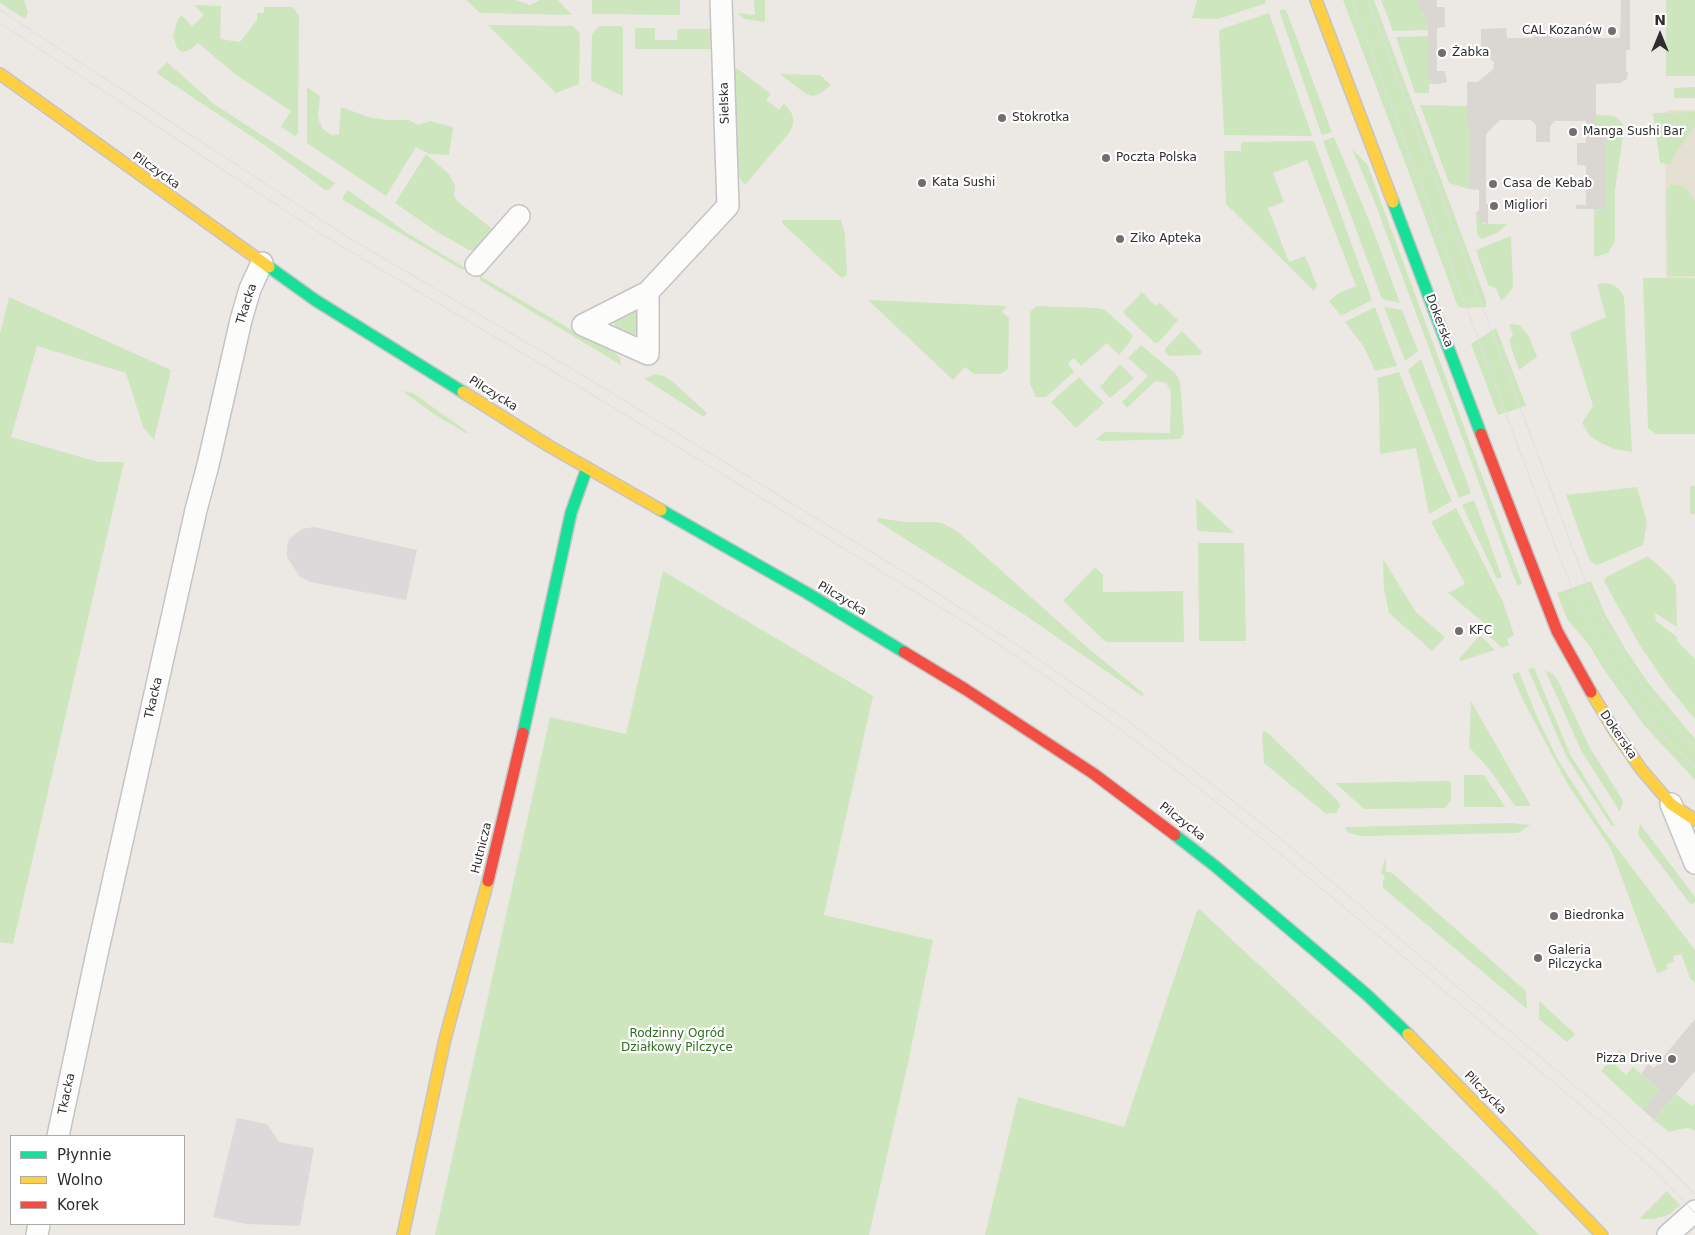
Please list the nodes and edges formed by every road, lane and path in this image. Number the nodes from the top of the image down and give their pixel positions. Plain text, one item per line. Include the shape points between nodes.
1 (721, 0) edge
2 (1316, 0) edge
3 (0, 74) edge
4 (520, 216) dead end
5 (262, 263) junction
6 (476, 265) dead end
7 (648, 292) dead end
8 (587, 468) junction
9 (1671, 804) junction
10 (1695, 820) edge
11 (1695, 863) edge
12 (58, 1135) edge
13 (1695, 1211) edge
14 (403, 1235) edge
15 (1602, 1235) edge
16 (1668, 1235) edge

1 - 7 street, Sielska via 728,206
2 - 9 street, Dokerska via 1562,642 1619,738
3 - 5 street, Pilczycka
4 - 6 street
5 - 8 street, Pilczycka via 315,300
5 - 12 street, Tkacka via 241,320 196,510
8 - 14 street, Hutnicza via 571,513 512,785 445,1039
8 - 15 street, Pilczycka via 807,593 965,689 1137,805 1215,866 1366,994
9 - 10 street, Dokerska
9 - 11 street, Dokerska
13 - 16 street

